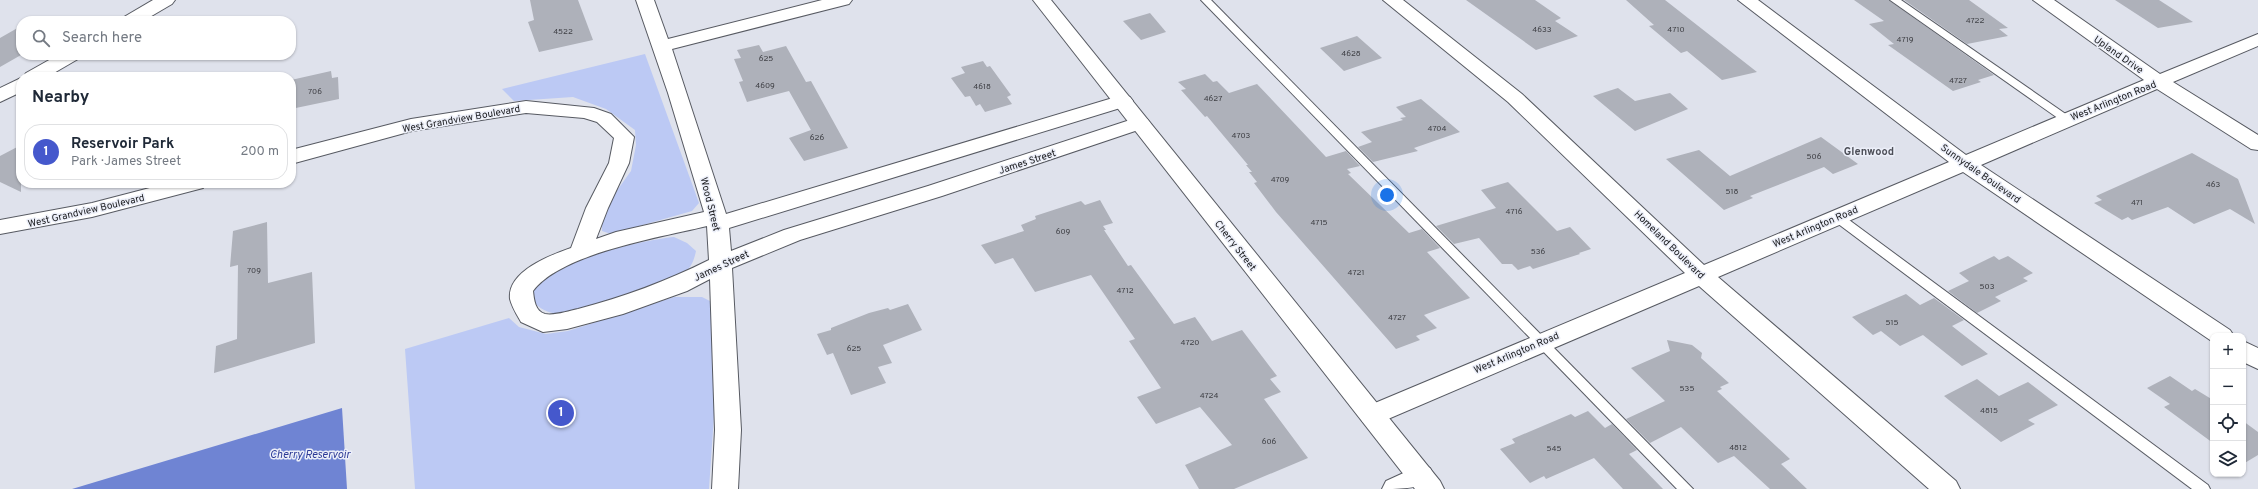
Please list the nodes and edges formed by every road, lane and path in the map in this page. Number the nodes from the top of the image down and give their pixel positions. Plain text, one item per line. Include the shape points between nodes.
1 (166, 0) edge
2 (645, 0) edge
3 (843, 0) edge
4 (1042, 0) edge
5 (1206, 0) edge
6 (1392, 0) edge
7 (1747, 0) edge
8 (1895, 0) edge
9 (2042, 0) edge
10 (139, 16) edge
11 (2258, 39) edge
12 (663, 46) junction
13 (62, 60) edge
14 (42, 72) edge
15 (2158, 82) junction
16 (16, 87) edge
17 (0, 96) edge
18 (1123, 101) junction
19 (2066, 119) junction
20 (1140, 123) junction
21 (2258, 144) edge
22 (296, 157) edge
23 (1964, 163) junction
24 (177, 188) edge
25 (1836, 216) junction
26 (717, 221) junction
27 (0, 227) edge
28 (582, 251) junction
29 (722, 263) junction
30 (1702, 275) junction
31 (2218, 333) edge
32 (1541, 342) junction
33 (2246, 352) edge
34 (2258, 360) edge
35 (1372, 415) junction
36 (1426, 483) edge
37 (725, 489) edge
38 (1395, 489) edge
39 (1686, 489) edge
40 (1947, 489) edge
41 (2203, 489) edge

1 - 10 street
2 - 12 street, Wood Street
3 - 12 street
4 - 18 street, Cherry Street
5 - 32 lane
6 - 30 street, Homeland Boulevard via 1515,98
7 - 23 street, Sunnydale Boulevard
8 - 19 lane
9 - 15 street, Upland Drive
11 - 15 street, West Arlington Road
12 - 26 street, Wood Street
13 - 14 street
15 - 19 street, West Arlington Road
15 - 21 street, Upland Drive
16 - 17 street
18 - 20 street, Cherry Street
18 - 26 street, James Street
19 - 23 street, West Arlington Road
20 - 29 street, James Street via 792,235
20 - 35 street, Cherry Street
22 - 28 street, West Grandview Boulevard via 411,125 496,111 526,107 586,112 604,118 624,137 619,163 597,208
23 - 25 street, West Arlington Road
23 - 31 street, Sunnydale Boulevard
24 - 27 street, West Grandview Boulevard via 92,210
25 - 30 street, West Arlington Road
25 - 41 lane
26 - 28 street, James Street via 643,233
26 - 29 street, Wood Street
28 - 29 street, James Street via 544,268 527,283 522,290 522,300 529,316 543,323 615,308 679,285
29 - 37 street, Wood Street via 728,430
30 - 32 street, West Arlington Road
30 - 40 street, Homeland Boulevard
32 - 35 street, West Arlington Road
32 - 39 lane
33 - 34 street
35 - 36 street, Cherry Street
36 - 38 street

